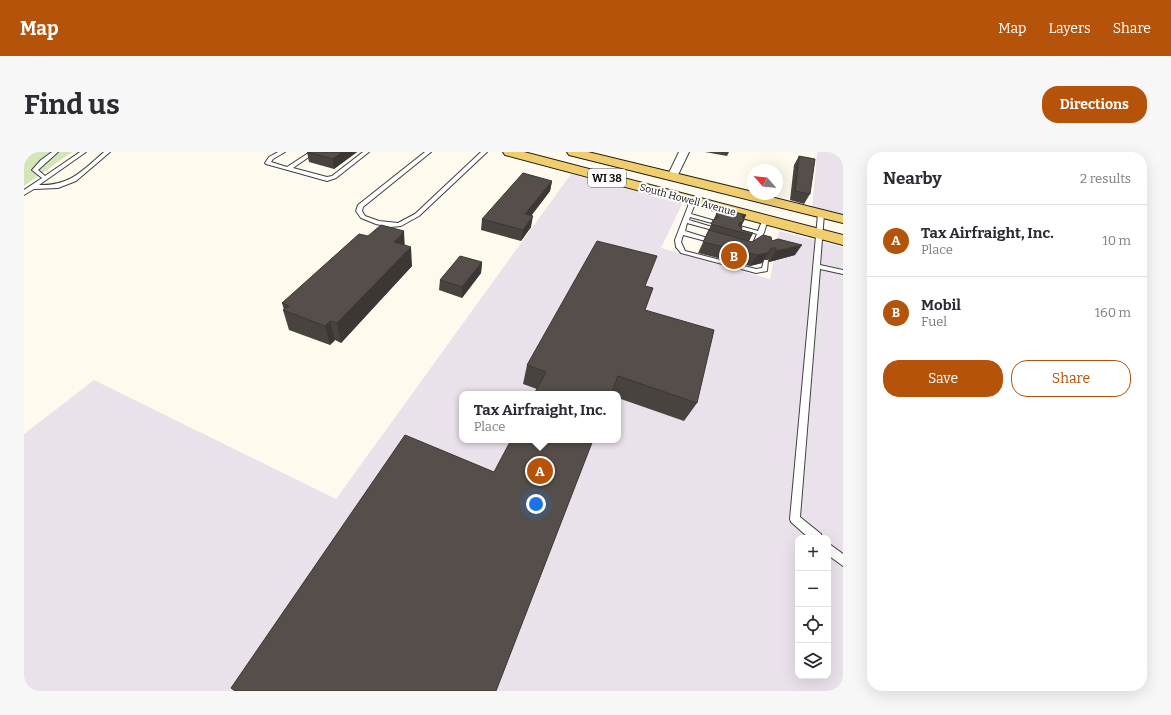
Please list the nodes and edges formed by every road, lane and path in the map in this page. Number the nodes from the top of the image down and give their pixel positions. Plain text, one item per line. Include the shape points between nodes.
1 (55, 152) edge
2 (83, 152) edge
3 (107, 152) edge
4 (282, 152) edge
5 (313, 152) edge
6 (366, 152) edge
7 (428, 152) edge
8 (484, 152) edge
9 (510, 152) edge
10 (573, 152) edge
11 (684, 152) edge
12 (289, 168) junction
13 (672, 177) junction
14 (45, 178) junction
15 (33, 187) junction
16 (24, 193) edge
17 (693, 201) junction
18 (821, 214) junction
19 (686, 218) junction
20 (843, 219) edge
21 (712, 221) edge
22 (709, 228) dead end
23 (740, 228) edge
24 (681, 232) junction
25 (761, 234) junction
26 (819, 234) junction
27 (737, 235) edge
28 (843, 240) edge
29 (724, 243) edge
30 (746, 249) edge
31 (766, 261) edge
32 (817, 266) junction
33 (843, 272) edge
34 (814, 535) edge
35 (831, 551) edge
36 (843, 561) edge

1 - 14 lane via 43,160 35,170
2 - 14 lane
3 - 15 lane via 76,180 50,188
4 - 12 lane via 271,158 268,163
5 - 12 lane
6 - 12 lane via 328,179
7 - 8 lane via 360,206 359,211 363,217 399,225 416,215
9 - 17 main road, South Howell Avenue / WI 38
10 - 13 main road, South Howell Avenue / WI 38
11 - 13 street
13 - 18 main road, South Howell Avenue / WI 38
14 - 15 lane
15 - 16 lane
17 - 19 lane
17 - 25 main road, South Howell Avenue / WI 38
18 - 20 main road, South Howell Avenue / WI 38
18 - 26 lane
19 - 21 lane
19 - 22 lane
19 - 24 lane
23 - 25 lane
24 - 29 lane
24 - 31 lane via 678,245 683,252 756,270 765,270
25 - 26 main road, South Howell Avenue / WI 38
25 - 27 lane
25 - 30 lane
26 - 28 main road, South Howell Avenue / WI 38
26 - 32 lane
32 - 33 lane
32 - 34 lane via 795,519
35 - 36 lane

